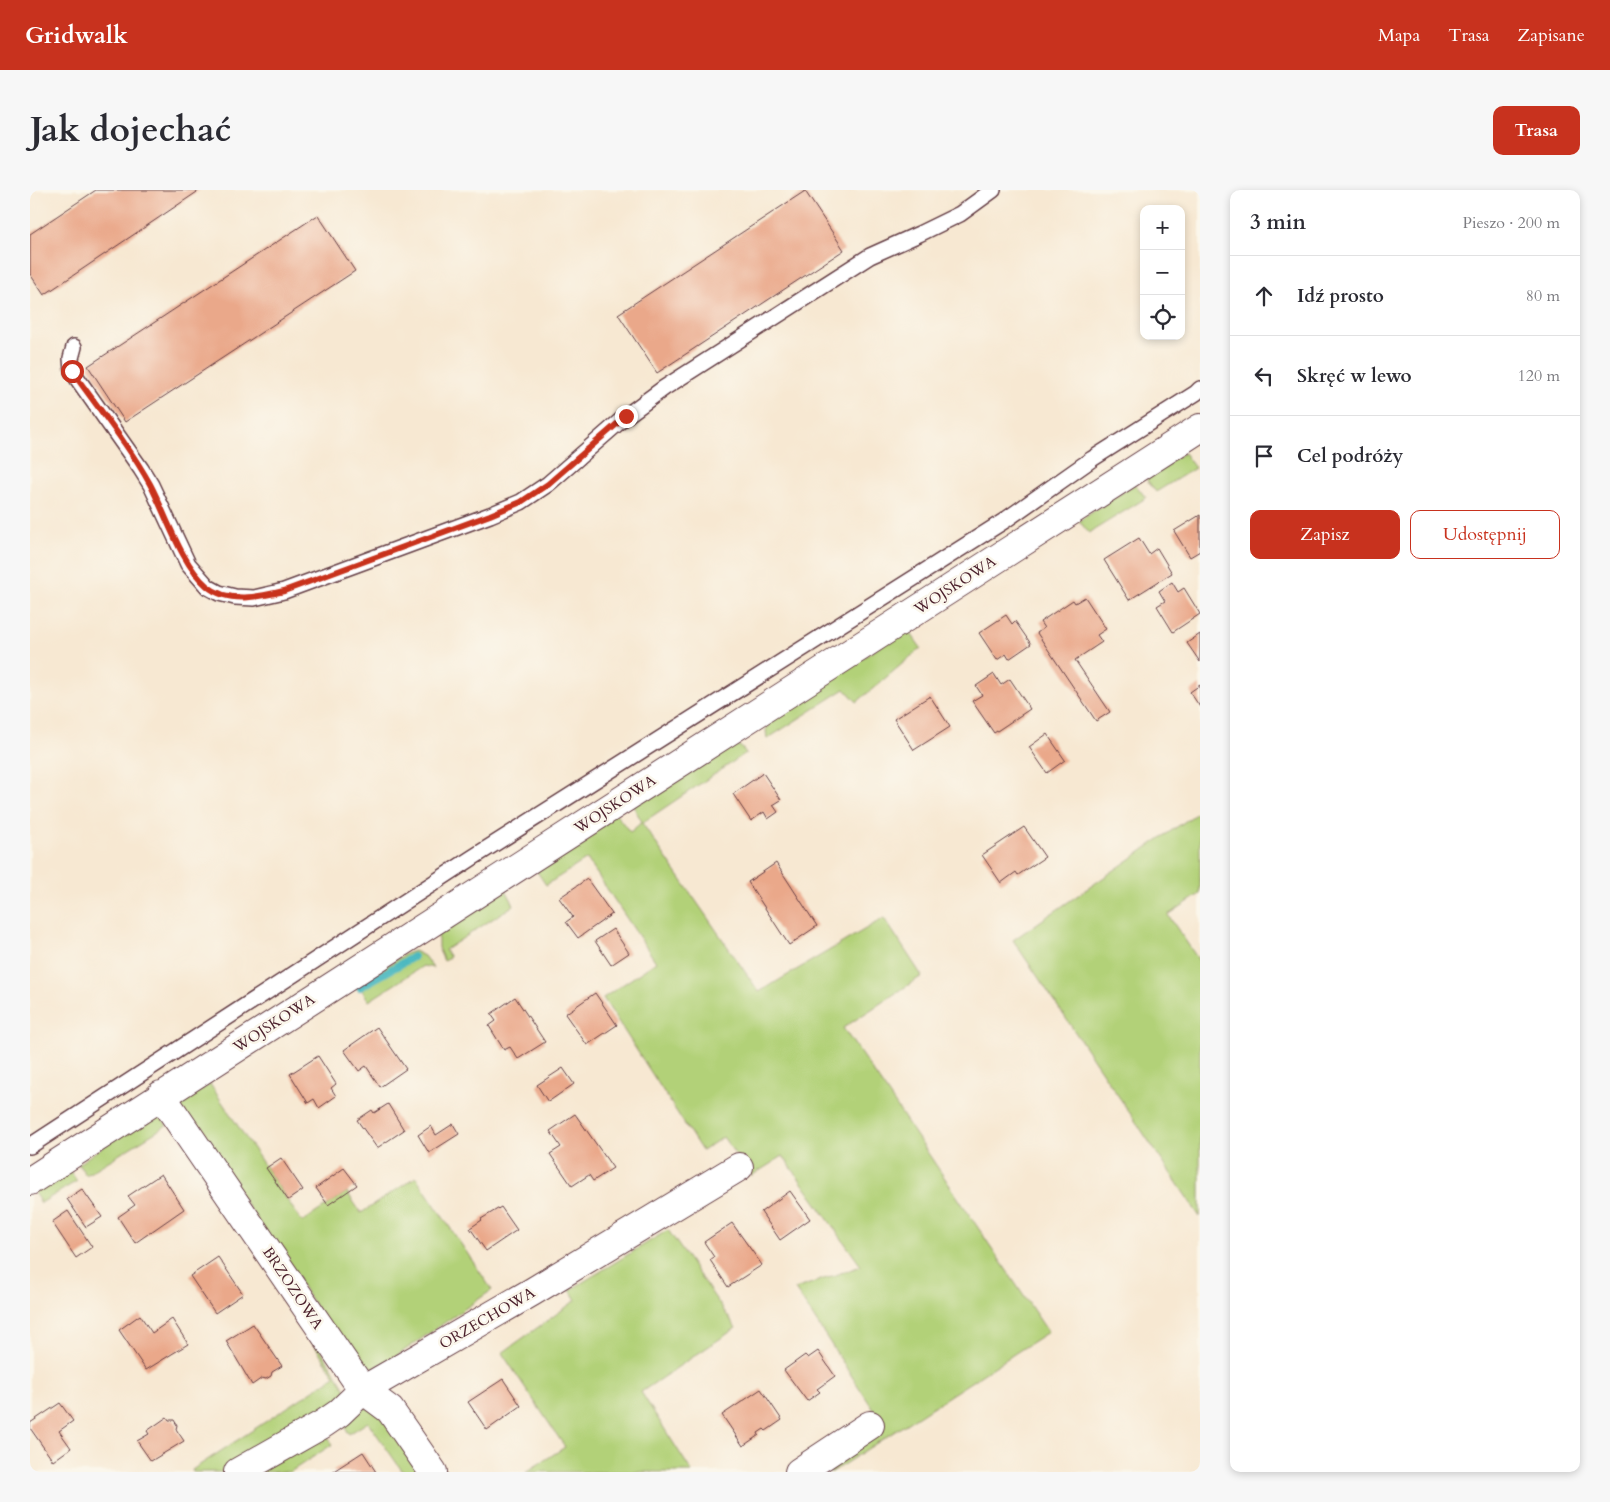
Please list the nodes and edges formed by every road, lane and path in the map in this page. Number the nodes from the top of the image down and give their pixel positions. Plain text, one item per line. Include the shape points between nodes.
1 (994, 190) edge
2 (74, 347) dead end
3 (1200, 389) edge
4 (1200, 428) edge
5 (161, 1095) junction
6 (30, 1146) edge
7 (739, 1167) dead end
8 (30, 1181) edge
9 (362, 1390) junction
10 (870, 1424) dead end
11 (238, 1472) edge
12 (433, 1472) edge
13 (799, 1472) edge

1 - 2 lane via 960,214 870,256 664,388 626,416 548,484 521,502 284,591 254,598 219,593 208,587 188,564 141,469 72,371 70,358
3 - 6 lane via 1004,521 472,858
4 - 5 street, WOJSKOWA
5 - 8 street, WOJSKOWA
5 - 9 street, BRZOZOWA
7 - 9 street, ORZECHOWA
9 - 11 street, ORZECHOWA via 323,1424
9 - 12 street, BRZOZOWA via 390,1410
10 - 13 street

